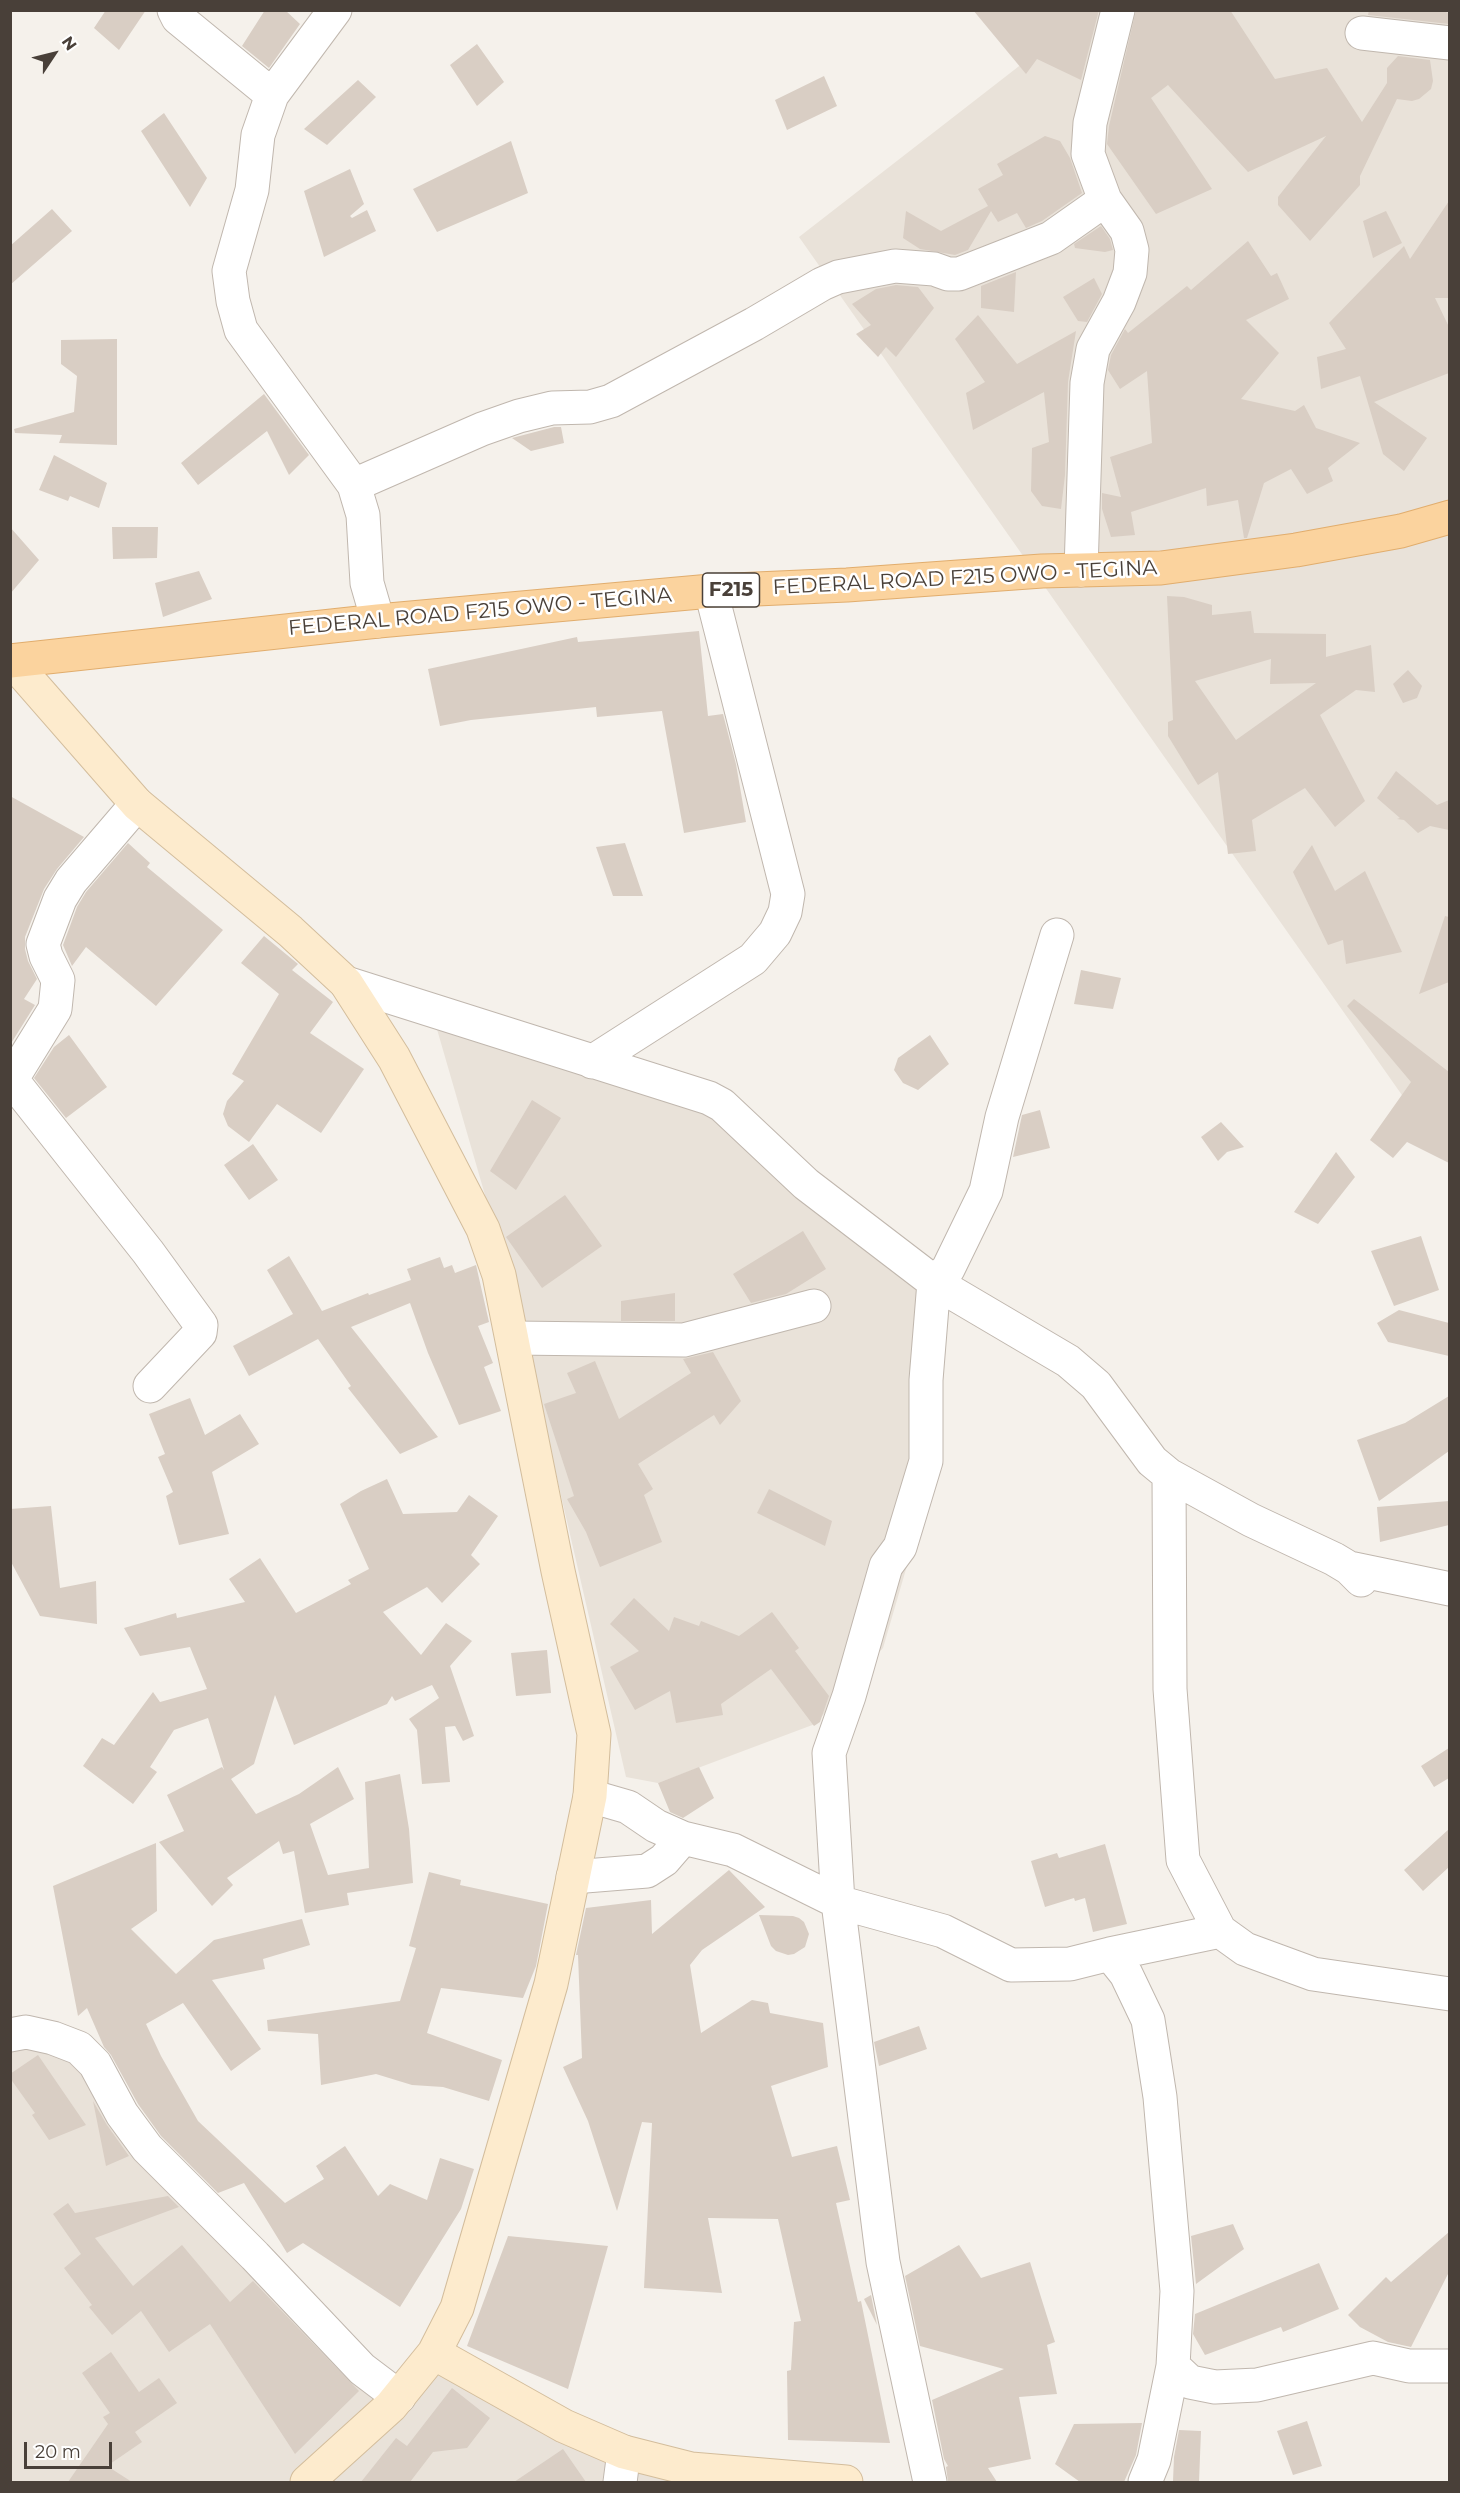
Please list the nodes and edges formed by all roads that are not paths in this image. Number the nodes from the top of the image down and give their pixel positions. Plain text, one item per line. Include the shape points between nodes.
1 (174, 10) edge
2 (335, 10) edge
3 (1118, 10) edge
4 (1362, 33) dead end
5 (1449, 43) edge
6 (272, 95) junction
7 (1105, 200) junction
8 (354, 484) junction
9 (1449, 517) edge
10 (1081, 570) junction
11 (711, 591) junction
12 (378, 621) junction
13 (11, 661) edge
14 (137, 804) junction
15 (1057, 935) dead end
16 (346, 983) junction
17 (592, 1062) junction
18 (11, 1081) edge
19 (934, 1282) junction
20 (814, 1306) dead end
21 (513, 1338) junction
22 (150, 1386) dead end
23 (1169, 1475) junction
24 (1449, 1590) edge
25 (590, 1796) junction
26 (683, 1838) junction
27 (573, 1877) junction
28 (838, 1902) junction
29 (1220, 1931) junction
30 (1110, 1954) junction
31 (1449, 1994) edge
32 (10, 2035) edge
33 (435, 2352) junction
34 (1173, 2366) junction
35 (1449, 2366) edge
36 (399, 2397) junction
37 (622, 2467) edge
38 (307, 2482) edge
39 (846, 2482) edge
40 (930, 2482) edge
41 (1145, 2482) edge

1 - 6 street via 178,18
2 - 6 street
3 - 7 street via 1090,123 1088,154
4 - 5 street
6 - 8 street via 258,135 252,190 229,271 233,301 241,330
7 - 8 street via 1052,238 959,274 895,266 830,280 611,401 519,416
7 - 10 street via 1127,231 1132,250 1130,273 1093,349 1087,383
8 - 12 street via 363,515 367,583
9 - 10 main road, FEDERAL ROAD F215 OWO - TEGINA / F215 via 1401,531 1296,550 1161,568
10 - 11 main road, FEDERAL ROAD F215 OWO - TEGINA / F215
11 - 12 main road, FEDERAL ROAD F215 OWO - TEGINA / F215
11 - 17 street via 788,894 785,912 775,933 753,960
12 - 13 main road, FEDERAL ROAD F215 OWO - TEGINA / F215
13 - 14 street
14 - 16 street via 290,931
14 - 18 street via 60,899 43,944 58,980 55,1009
15 - 19 street via 1002,1117 986,1191 948,1269
16 - 17 street
16 - 21 street via 394,1058 483,1229 500,1275
17 - 19 street via 722,1105 806,1184
18 - 22 street via 42,1115 198,1317 200,1333
19 - 23 street via 1068,1361 1096,1386 1152,1461
19 - 28 street via 926,1380 926,1461 900,1546 886,1566 829,1753
20 - 21 street via 684,1340
21 - 25 street via 519,1384 594,1734
23 - 24 street via 1355,1574
23 - 29 street via 1170,1689 1183,1860
25 - 26 street via 628,1807
25 - 27 street
26 - 27 street via 648,1871
26 - 28 street via 733,1850
27 - 33 street via 551,1984 474,2257 457,2308
28 - 30 street via 944,1931 1011,1965 1071,1964
28 - 40 street via 883,2262
29 - 30 street
29 - 31 street via 1245,1949 1313,1974
30 - 34 street via 1126,1974 1148,2020 1157,2075 1177,2291
32 - 36 street via 26,2032 79,2048 95,2064 122,2114 147,2148 362,2369
33 - 36 street
33 - 37 street via 564,2426
34 - 35 street via 1190,2382 1215,2387 1257,2385 1373,2358 1409,2366
34 - 41 street via 1154,2460
36 - 38 street
37 - 39 street

